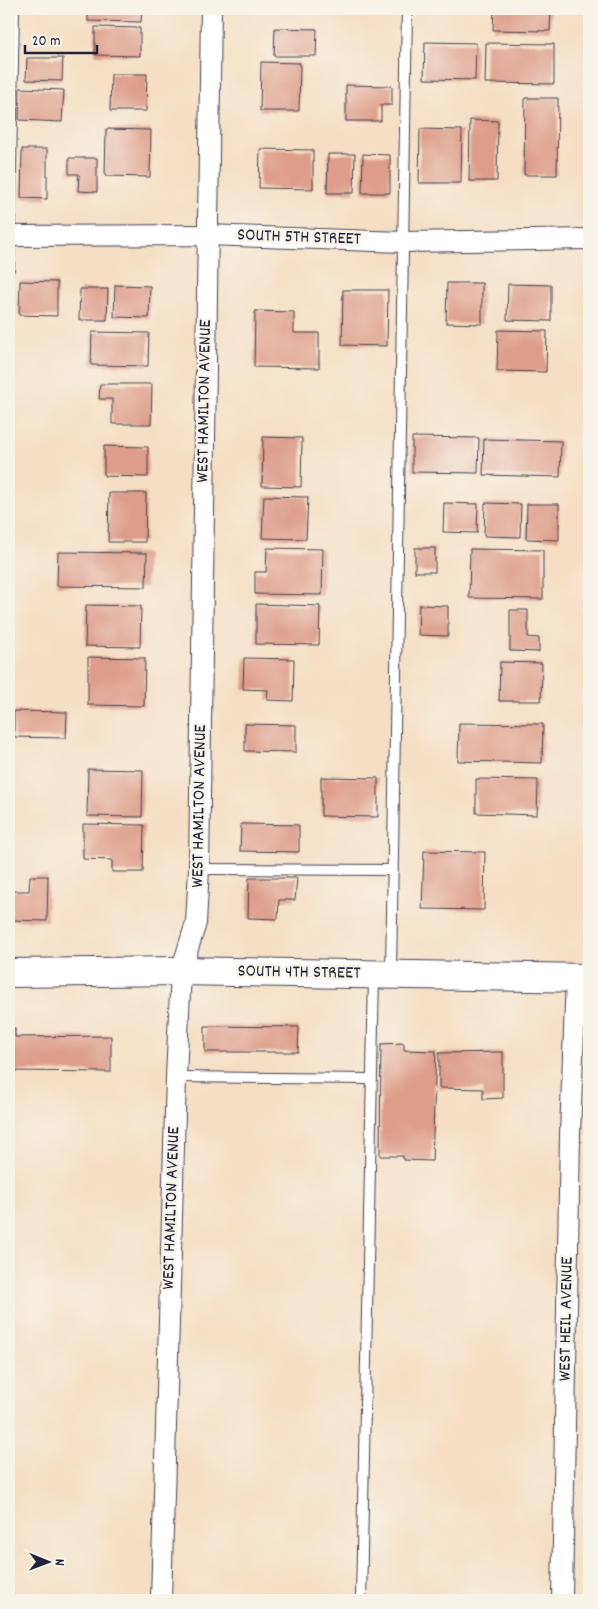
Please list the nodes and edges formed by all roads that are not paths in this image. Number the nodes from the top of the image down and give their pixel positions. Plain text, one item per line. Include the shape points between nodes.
1 (14, 9) edge
2 (211, 9) edge
3 (407, 9) edge
4 (207, 235) junction
5 (9, 236) edge
6 (589, 240) edge
7 (403, 242) junction
8 (9, 269) edge
9 (199, 870) junction
10 (392, 870) junction
11 (181, 971) junction
12 (9, 973) edge
13 (383, 975) junction
14 (583, 978) edge
15 (176, 1077) junction
16 (372, 1079) junction
17 (161, 1600) edge
18 (361, 1600) edge
19 (562, 1600) edge

1 - 5 lane
2 - 4 street, WEST HAMILTON AVENUE
3 - 7 lane
4 - 5 street, SOUTH 5TH STREET
4 - 7 street, SOUTH 5TH STREET
4 - 9 street, WEST HAMILTON AVENUE
5 - 8 lane
6 - 7 street, SOUTH 5TH STREET
7 - 10 lane
9 - 10 lane
9 - 11 street, WEST HAMILTON AVENUE via 196,923
10 - 13 lane
11 - 12 main road, SOUTH 4TH STREET
11 - 13 main road, SOUTH 4TH STREET
11 - 15 street, WEST HAMILTON AVENUE
13 - 14 main road, SOUTH 4TH STREET
13 - 16 lane
14 - 19 street, WEST HEIL AVENUE via 570,1144
15 - 16 lane
15 - 17 street, WEST HAMILTON AVENUE
16 - 18 lane

